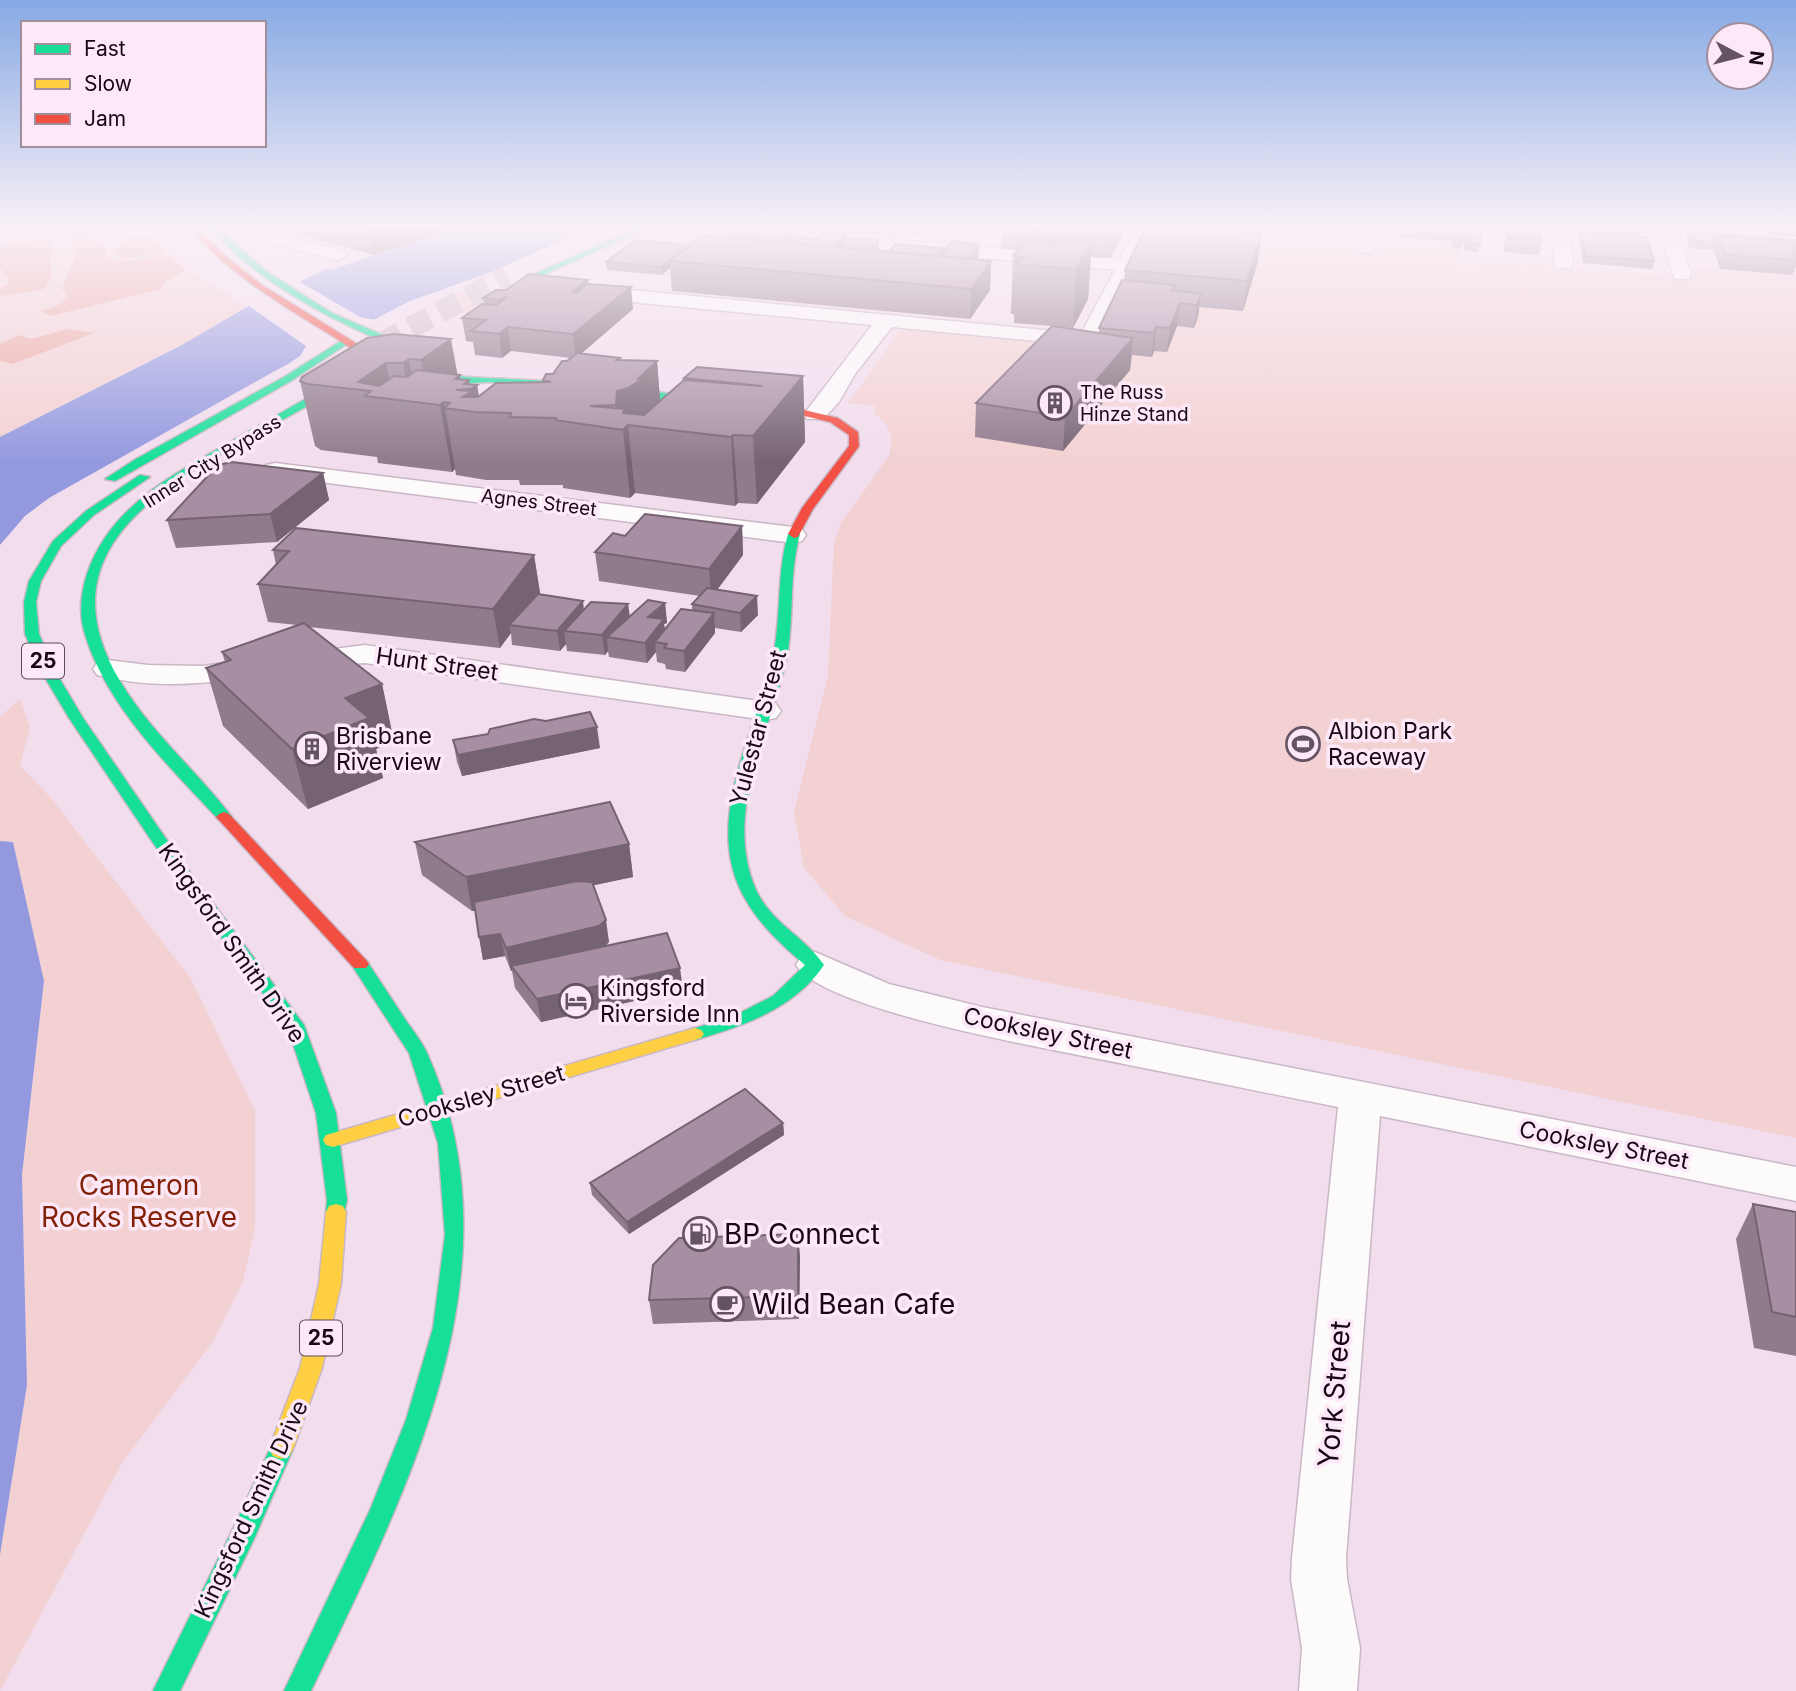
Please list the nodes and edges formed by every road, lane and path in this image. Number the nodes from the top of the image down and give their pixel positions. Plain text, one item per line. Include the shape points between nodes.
1 (296, 306) edge
2 (311, 306) edge
3 (732, 306) edge
4 (1105, 306) edge
5 (886, 321) junction
6 (344, 342) junction
7 (398, 363) junction
8 (352, 376) tunnel mouth
9 (319, 377) edge
10 (344, 399) edge
11 (816, 414) junction
12 (257, 460) dead end
13 (93, 510) junction
14 (793, 535) junction
15 (123, 551) dead end
16 (96, 568) junction
17 (108, 669) junction
18 (765, 711) junction
19 (815, 965) junction
20 (1360, 1096) junction
21 (441, 1107) junction
22 (333, 1140) junction
23 (1796, 1184) edge
24 (166, 1691) edge
25 (297, 1691) edge
26 (1328, 1691) edge

1 - 6 main road
2 - 7 main road via 396,344
3 - 5 street
4 - 5 street via 1091,334 1082,338
5 - 11 street
6 - 7 main road
6 - 13 main road, 25 via 122,472 91,496
7 - 10 main road
7 - 11 main road via 441,380 489,379
8 - 16 main road, Inner City Bypass via 149,497 108,538
9 - 13 main road, Inner City Bypass
11 - 14 main road, Yulestar Street via 850,429 856,440
12 - 14 street, Agnes Street via 285,470
13 - 22 main road, Kingsford Smith Drive / 25 via 41,569 30,604 32,636 79,722 137,809 295,1025 310,1057
14 - 18 main road, Yulestar Street via 780,658
15 - 16 main road
16 - 17 main road, 25 via 88,622
17 - 18 street, Hunt Street via 158,676 217,674 365,654
17 - 21 main road, 25 via 182,772 383,992 421,1053
18 - 19 main road, Yulestar Street via 738,797 734,847 747,889 763,917
19 - 20 street, Cooksley Street via 855,988 924,1007
19 - 21 main road, Cooksley Street via 779,1000 738,1021
20 - 23 street, Cooksley Street
20 - 26 street, York Street via 1319,1558 1331,1647
21 - 22 main road, Cooksley Street
21 - 25 main road, 25 via 452,1157 456,1231 452,1280 430,1388 413,1443
22 - 24 main road, Kingsford Smith Drive / 25 via 337,1229 316,1357 275,1465

